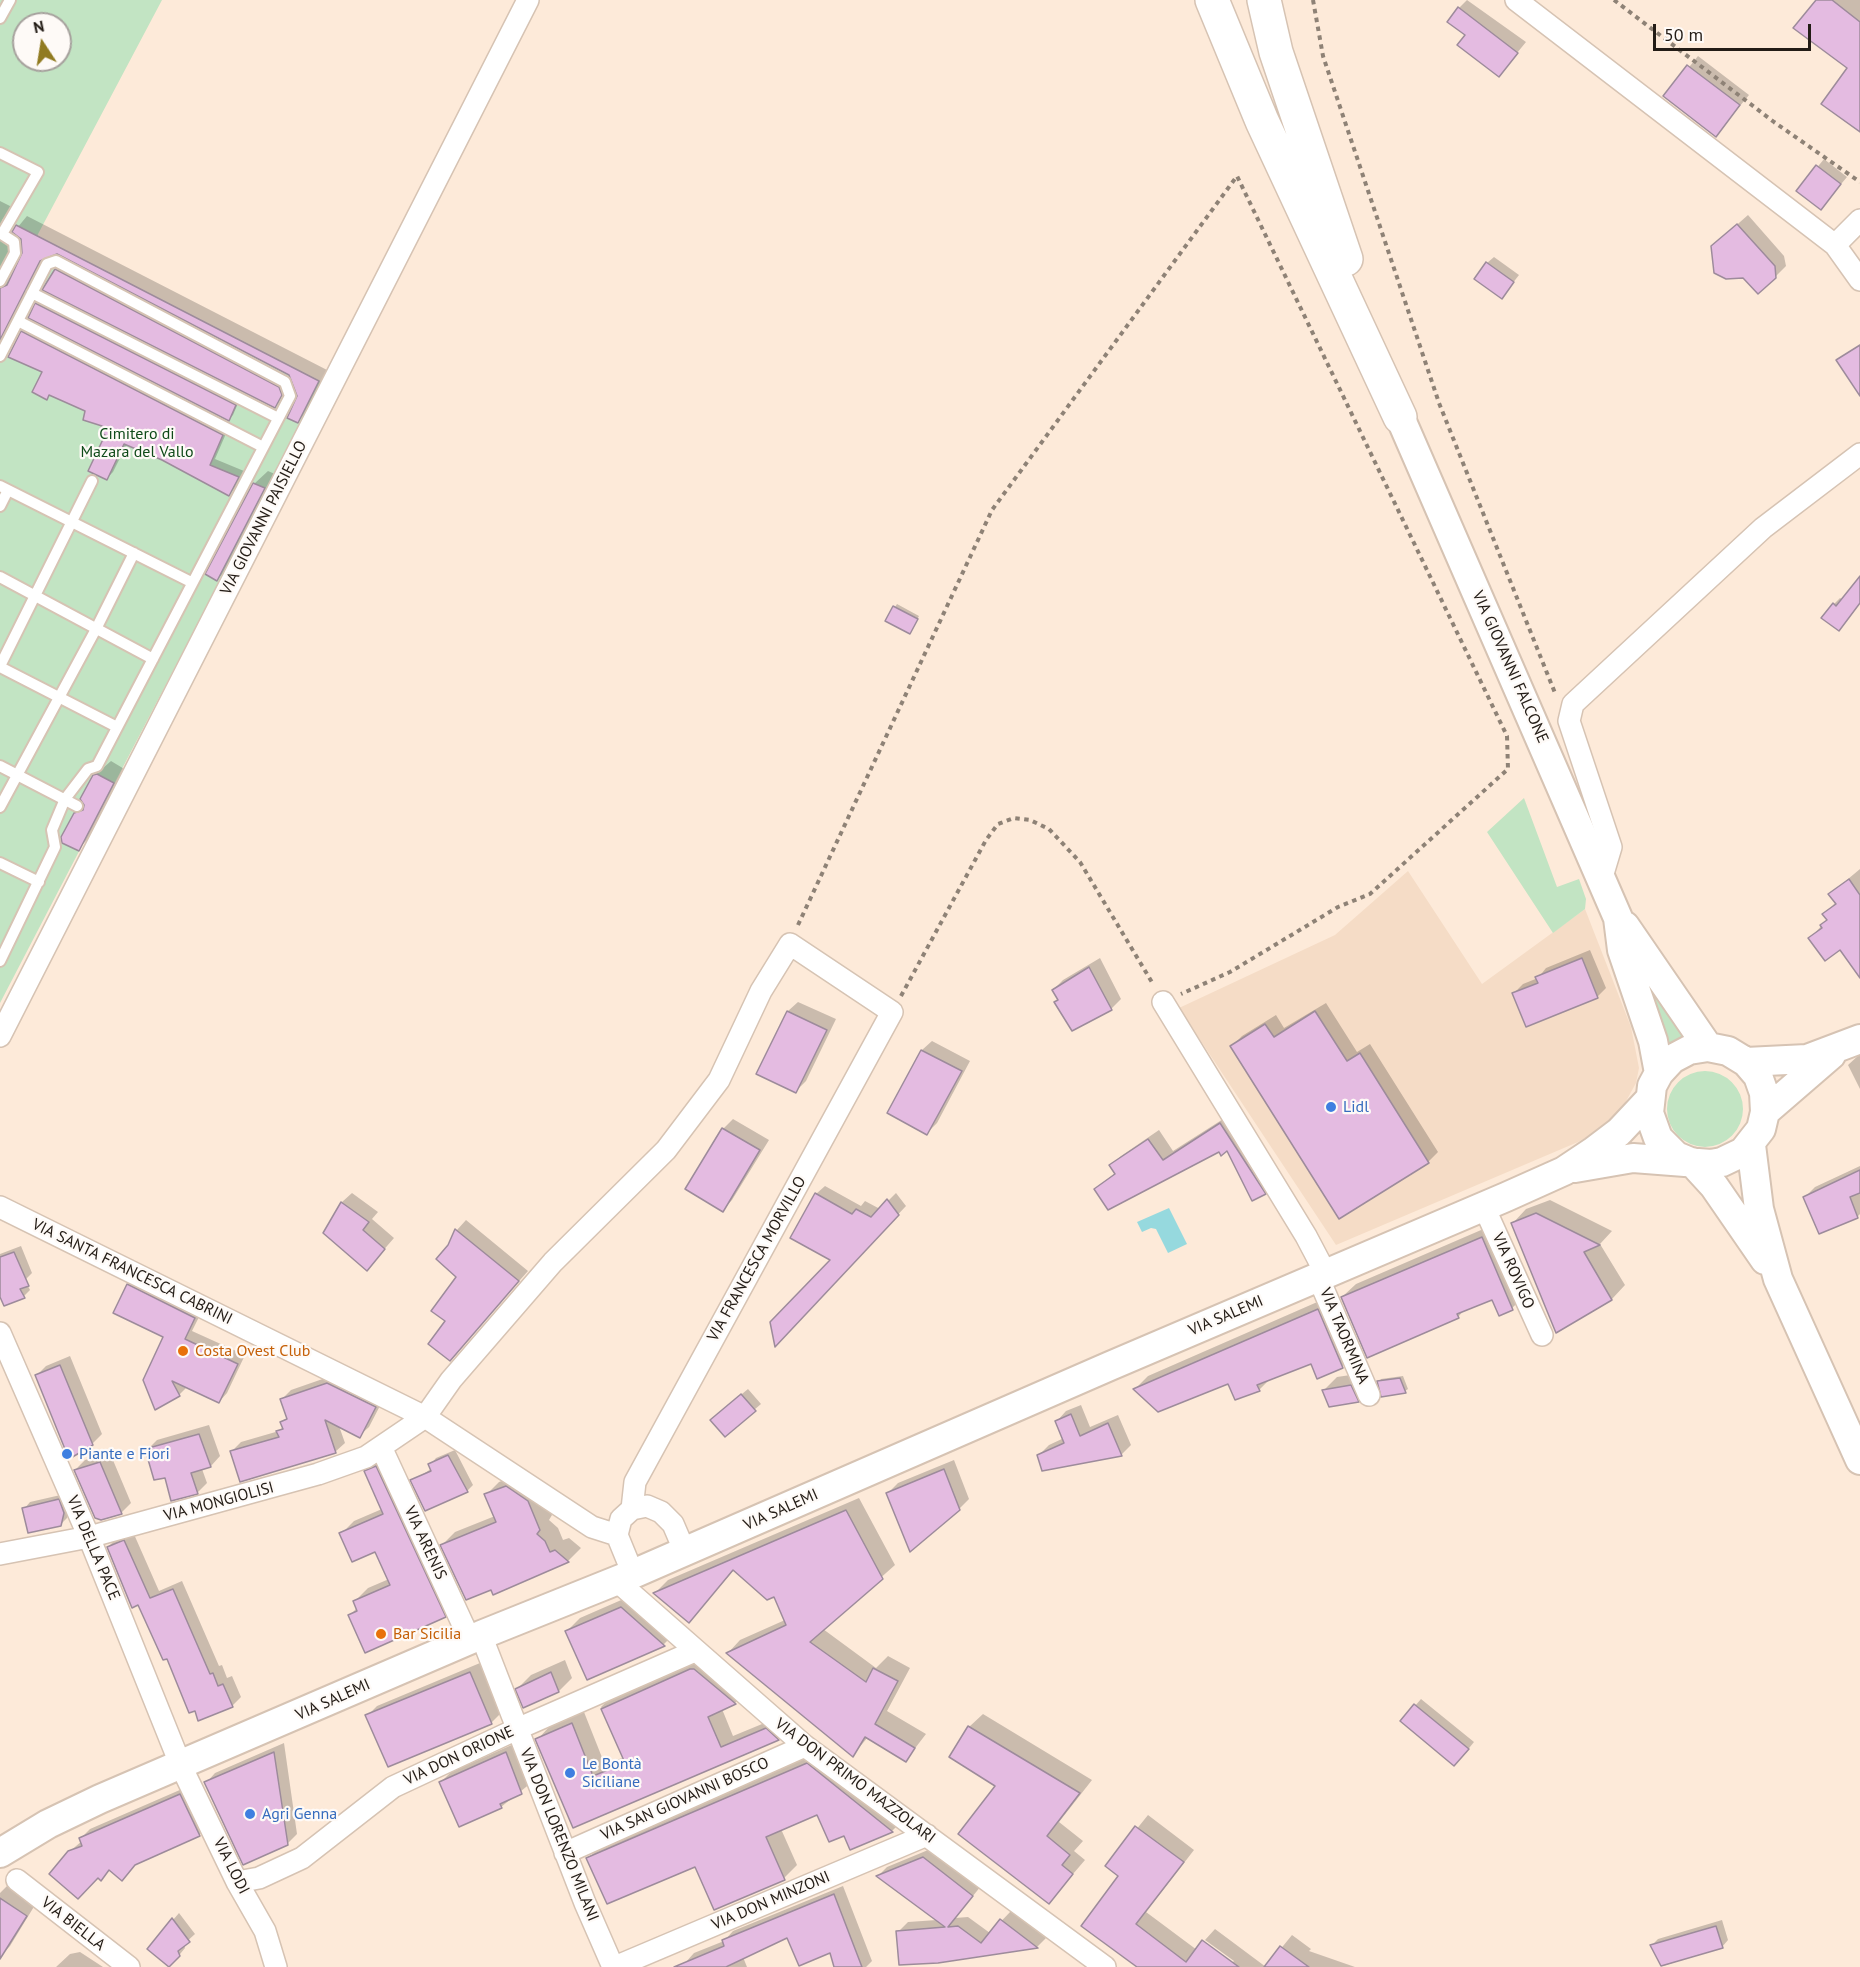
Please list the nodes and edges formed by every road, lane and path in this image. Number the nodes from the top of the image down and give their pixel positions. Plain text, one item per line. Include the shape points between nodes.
1 (10, 0) edge
2 (528, 0) edge
3 (1212, 0) edge
4 (1234, 0) edge
5 (1264, 0) edge
6 (1312, 0) edge
7 (1516, 0) edge
8 (1614, 0) edge
9 (0, 18) edge
10 (0, 153) edge
11 (1860, 182) edge
12 (1860, 220) edge
13 (1, 233) edge
14 (1835, 245) junction
15 (1860, 280) edge
16 (0, 281) edge
17 (32, 293) junction
18 (18, 321) junction
19 (0, 356) edge
20 (1400, 417) junction
21 (278, 418) junction
22 (263, 447) junction
23 (1860, 454) edge
24 (92, 481) dead end
25 (4, 488) edge
26 (0, 506) edge
27 (71, 521) junction
28 (134, 553) junction
29 (0, 577) edge
30 (191, 582) junction
31 (34, 596) junction
32 (96, 629) junction
33 (153, 659) junction
34 (0, 666) edge
35 (58, 698) junction
36 (1569, 721) junction
37 (117, 727) junction
38 (0, 766) edge
39 (17, 775) junction
40 (65, 799) junction
41 (77, 806) dead end
42 (0, 807) edge
43 (0, 863) edge
44 (1602, 877) junction
45 (39, 882) junction
46 (1618, 918) junction
47 (790, 944) junction
48 (1, 957) edge
49 (1163, 1002) junction
50 (892, 1012) junction
51 (0, 1036) edge
52 (1850, 1044) edge
53 (1708, 1047) junction
54 (1746, 1062) junction
55 (1659, 1073) junction
56 (1649, 1100) junction
57 (1766, 1112) junction
58 (1751, 1145) junction
59 (1690, 1162) junction
60 (1564, 1171) junction
61 (0, 1207) edge
62 (1484, 1207) junction
63 (1322, 1275) junction
64 (1778, 1279) junction
65 (0, 1333) edge
66 (1542, 1335) dead end
67 (1369, 1395) dead end
68 (425, 1417) junction
69 (381, 1447) junction
70 (1860, 1460) edge
71 (632, 1509) junction
72 (617, 1535) junction
73 (89, 1537) junction
74 (685, 1552) junction
75 (0, 1554) edge
76 (625, 1578) junction
77 (475, 1638) junction
78 (695, 1651) junction
79 (517, 1729) junction
80 (805, 1746) junction
81 (181, 1766) junction
82 (927, 1835) junction
83 (0, 1853) edge
84 (565, 1853) junction
85 (17, 1880) dead end
86 (237, 1882) junction
87 (129, 1967) edge
88 (276, 1967) edge
89 (614, 1967) edge
90 (1105, 1967) edge

1 - 9 lane
2 - 51 street, VIA GIOVANNI PAISIELLO via 103,820
3 - 20 highway via 1262,121
4 - 20 highway
5 - 20 highway via 1276,52
6 - 36 path via 1323,56 1439,403 1549,682
7 - 14 street
8 - 11 path
10 - 13 lane via 38,172
12 - 14 street
13 - 16 lane via 14,242 15,253
14 - 15 street
17 - 18 lane
17 - 21 lane
17 - 21 lane via 46,264 56,261 285,382 290,396
18 - 19 lane
18 - 22 lane
20 - 44 main road, VIA GIOVANNI FALCONE
21 - 22 lane
22 - 30 lane
23 - 36 street via 1762,528 1705,580 1573,704
24 - 27 lane
25 - 26 lane
25 - 27 lane
27 - 28 lane
27 - 31 lane
28 - 30 lane
28 - 32 lane
29 - 31 lane
30 - 33 lane
31 - 32 lane
31 - 34 lane
32 - 33 lane
32 - 35 lane
33 - 37 lane
34 - 35 lane
35 - 37 lane
35 - 39 lane
36 - 44 street via 1611,848
37 - 40 lane via 97,766 88,769
38 - 39 lane
39 - 40 lane
39 - 42 lane
40 - 41 lane
40 - 45 lane via 52,830 55,847
43 - 45 lane
44 - 46 main road, VIA GIOVANNI FALCONE
45 - 48 lane
46 - 53 main road
46 - 55 main road via 1623,950 1653,1041
47 - 49 path via 992,510 1237,176 1507,736 1508,769 1370,894 1338,907 1230,972
47 - 50 street
47 - 68 street via 761,991 719,1080 666,1150 553,1262 451,1380
49 - 50 path via 1080,862 1049,829 1014,818 998,824 986,840
49 - 63 street, VIA TAORMINA via 1306,1236
50 - 71 street, VIA FRANCESCA MORVILLO via 635,1482
52 - 54 main road via 1807,1059
52 - 57 main road
53 - 54 main road via 1728,1051
53 - 55 main road via 1689,1050 1672,1059
54 - 57 main road via 1758,1076
55 - 56 main road
56 - 59 main road via 1658,1138 1666,1148
56 - 60 main road via 1619,1132
57 - 58 main road
58 - 59 main road via 1722,1162
58 - 64 main road via 1759,1209
59 - 60 main road via 1633,1158
59 - 64 main road via 1731,1210
60 - 62 main road, VIA SALEMI
61 - 68 street, VIA SANTA FRANCESCA CABRINI
62 - 63 main road, VIA SALEMI
62 - 66 street, VIA ROVIGO
63 - 67 street, VIA TAORMINA
63 - 74 main road, VIA SALEMI
64 - 70 main road
65 - 73 street, VIA DELLA PACE
68 - 69 street, VIA MONGIOLISI
68 - 72 street, VIA SANTA FRANCESCA CABRINI via 592,1527
69 - 73 street, VIA MONGIOLISI via 318,1474
69 - 77 street, VIA ARENIS
71 - 72 street via 621,1519
71 - 74 street via 647,1506 661,1512 673,1524
72 - 76 street
73 - 75 street, VIA MONGIOLISI
73 - 81 street, VIA DELLA PACE
74 - 76 main road, VIA SALEMI
76 - 77 main road, VIA SALEMI
76 - 78 street, VIA DON PRIMO MAZZOLARI
77 - 79 street, VIA DON LORENZO MILANI
77 - 81 main road, VIA SALEMI
78 - 79 street, VIA DON ORIONE
78 - 80 street, VIA DON PRIMO MAZZOLARI
79 - 84 street, VIA DON LORENZO MILANI
79 - 86 street, VIA DON ORIONE via 393,1787 302,1858 259,1878
80 - 82 street, VIA DON PRIMO MAZZOLARI
80 - 84 street, VIA SAN GIOVANNI BOSCO
81 - 83 main road, VIA SALEMI via 58,1819
81 - 86 street, VIA LODI
82 - 89 street, VIA DON MINZONI
82 - 90 street, VIA DON PRIMO MAZZOLARI
84 - 89 street, VIA DON LORENZO MILANI
85 - 87 street, VIA BIELLA
86 - 88 street, VIA LODI via 265,1931

